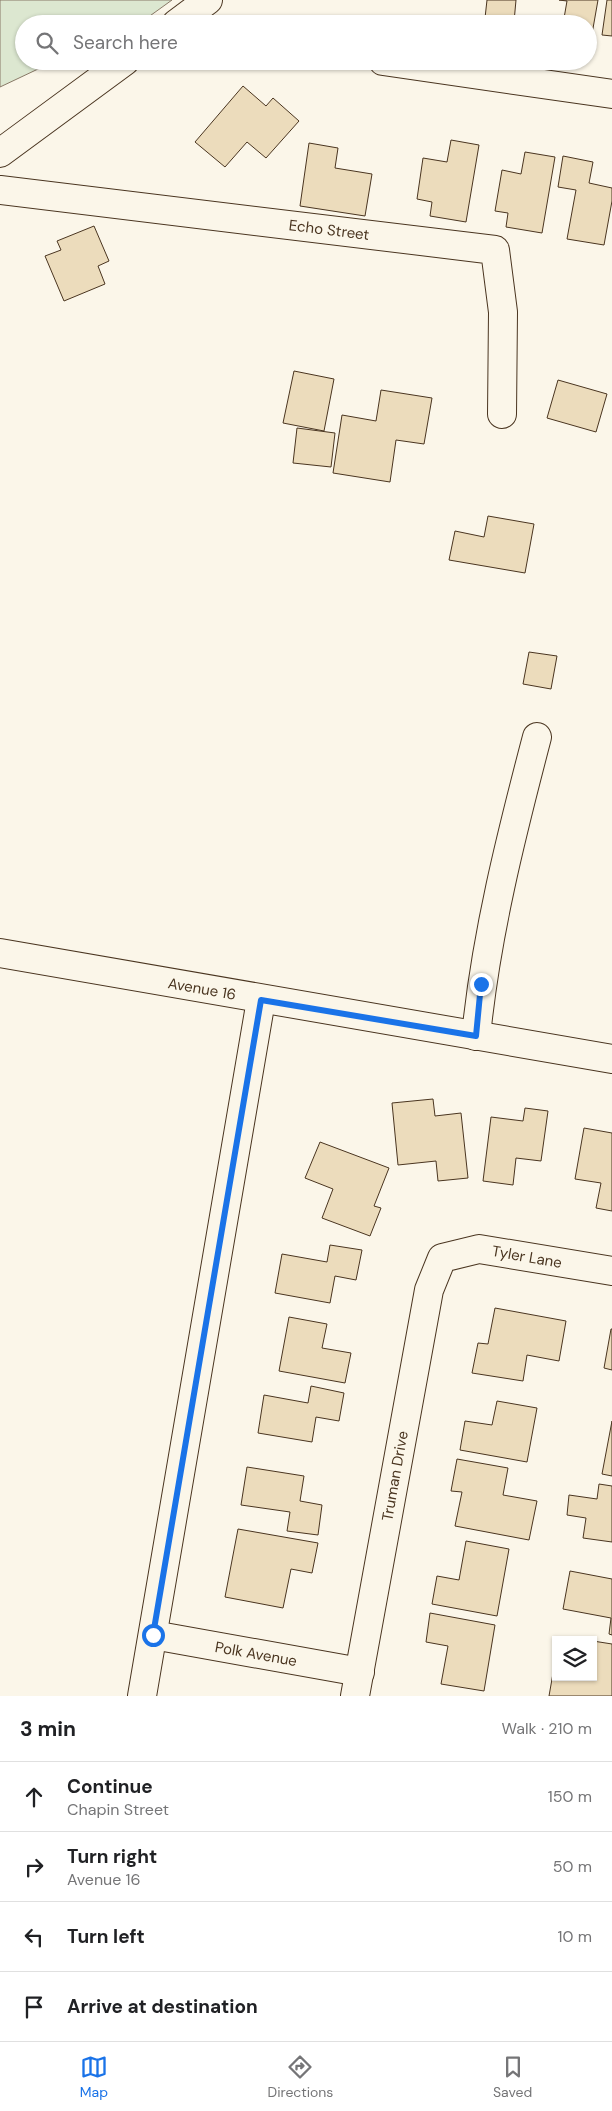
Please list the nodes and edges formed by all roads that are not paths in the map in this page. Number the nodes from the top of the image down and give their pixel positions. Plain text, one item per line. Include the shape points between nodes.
1 (208, 0) edge
2 (188, 15) edge
3 (113, 70) edge
4 (445, 70) edge
5 (612, 94) edge
6 (0, 153) edge
7 (0, 190) edge
8 (502, 414) dead end
9 (537, 737) dead end
10 (0, 953) edge
11 (261, 1000) junction
12 (476, 1036) junction
13 (612, 1060) edge
14 (442, 1258) joint
15 (612, 1271) edge
16 (153, 1635) junction
17 (358, 1684) edge
18 (142, 1696) edge

1 - 2 street
3 - 6 street
4 - 5 street
7 - 8 street, Echo Street via 495,250 503,312
9 - 12 street via 506,861 481,984
10 - 11 street, Avenue 16
11 - 12 street, Avenue 16
11 - 16 street
12 - 13 street, Avenue 16
14 - 15 street, Tyler Lane via 479,1249
14 - 17 street, Truman Drive via 429,1290
16 - 17 street, Polk Avenue
16 - 18 street

